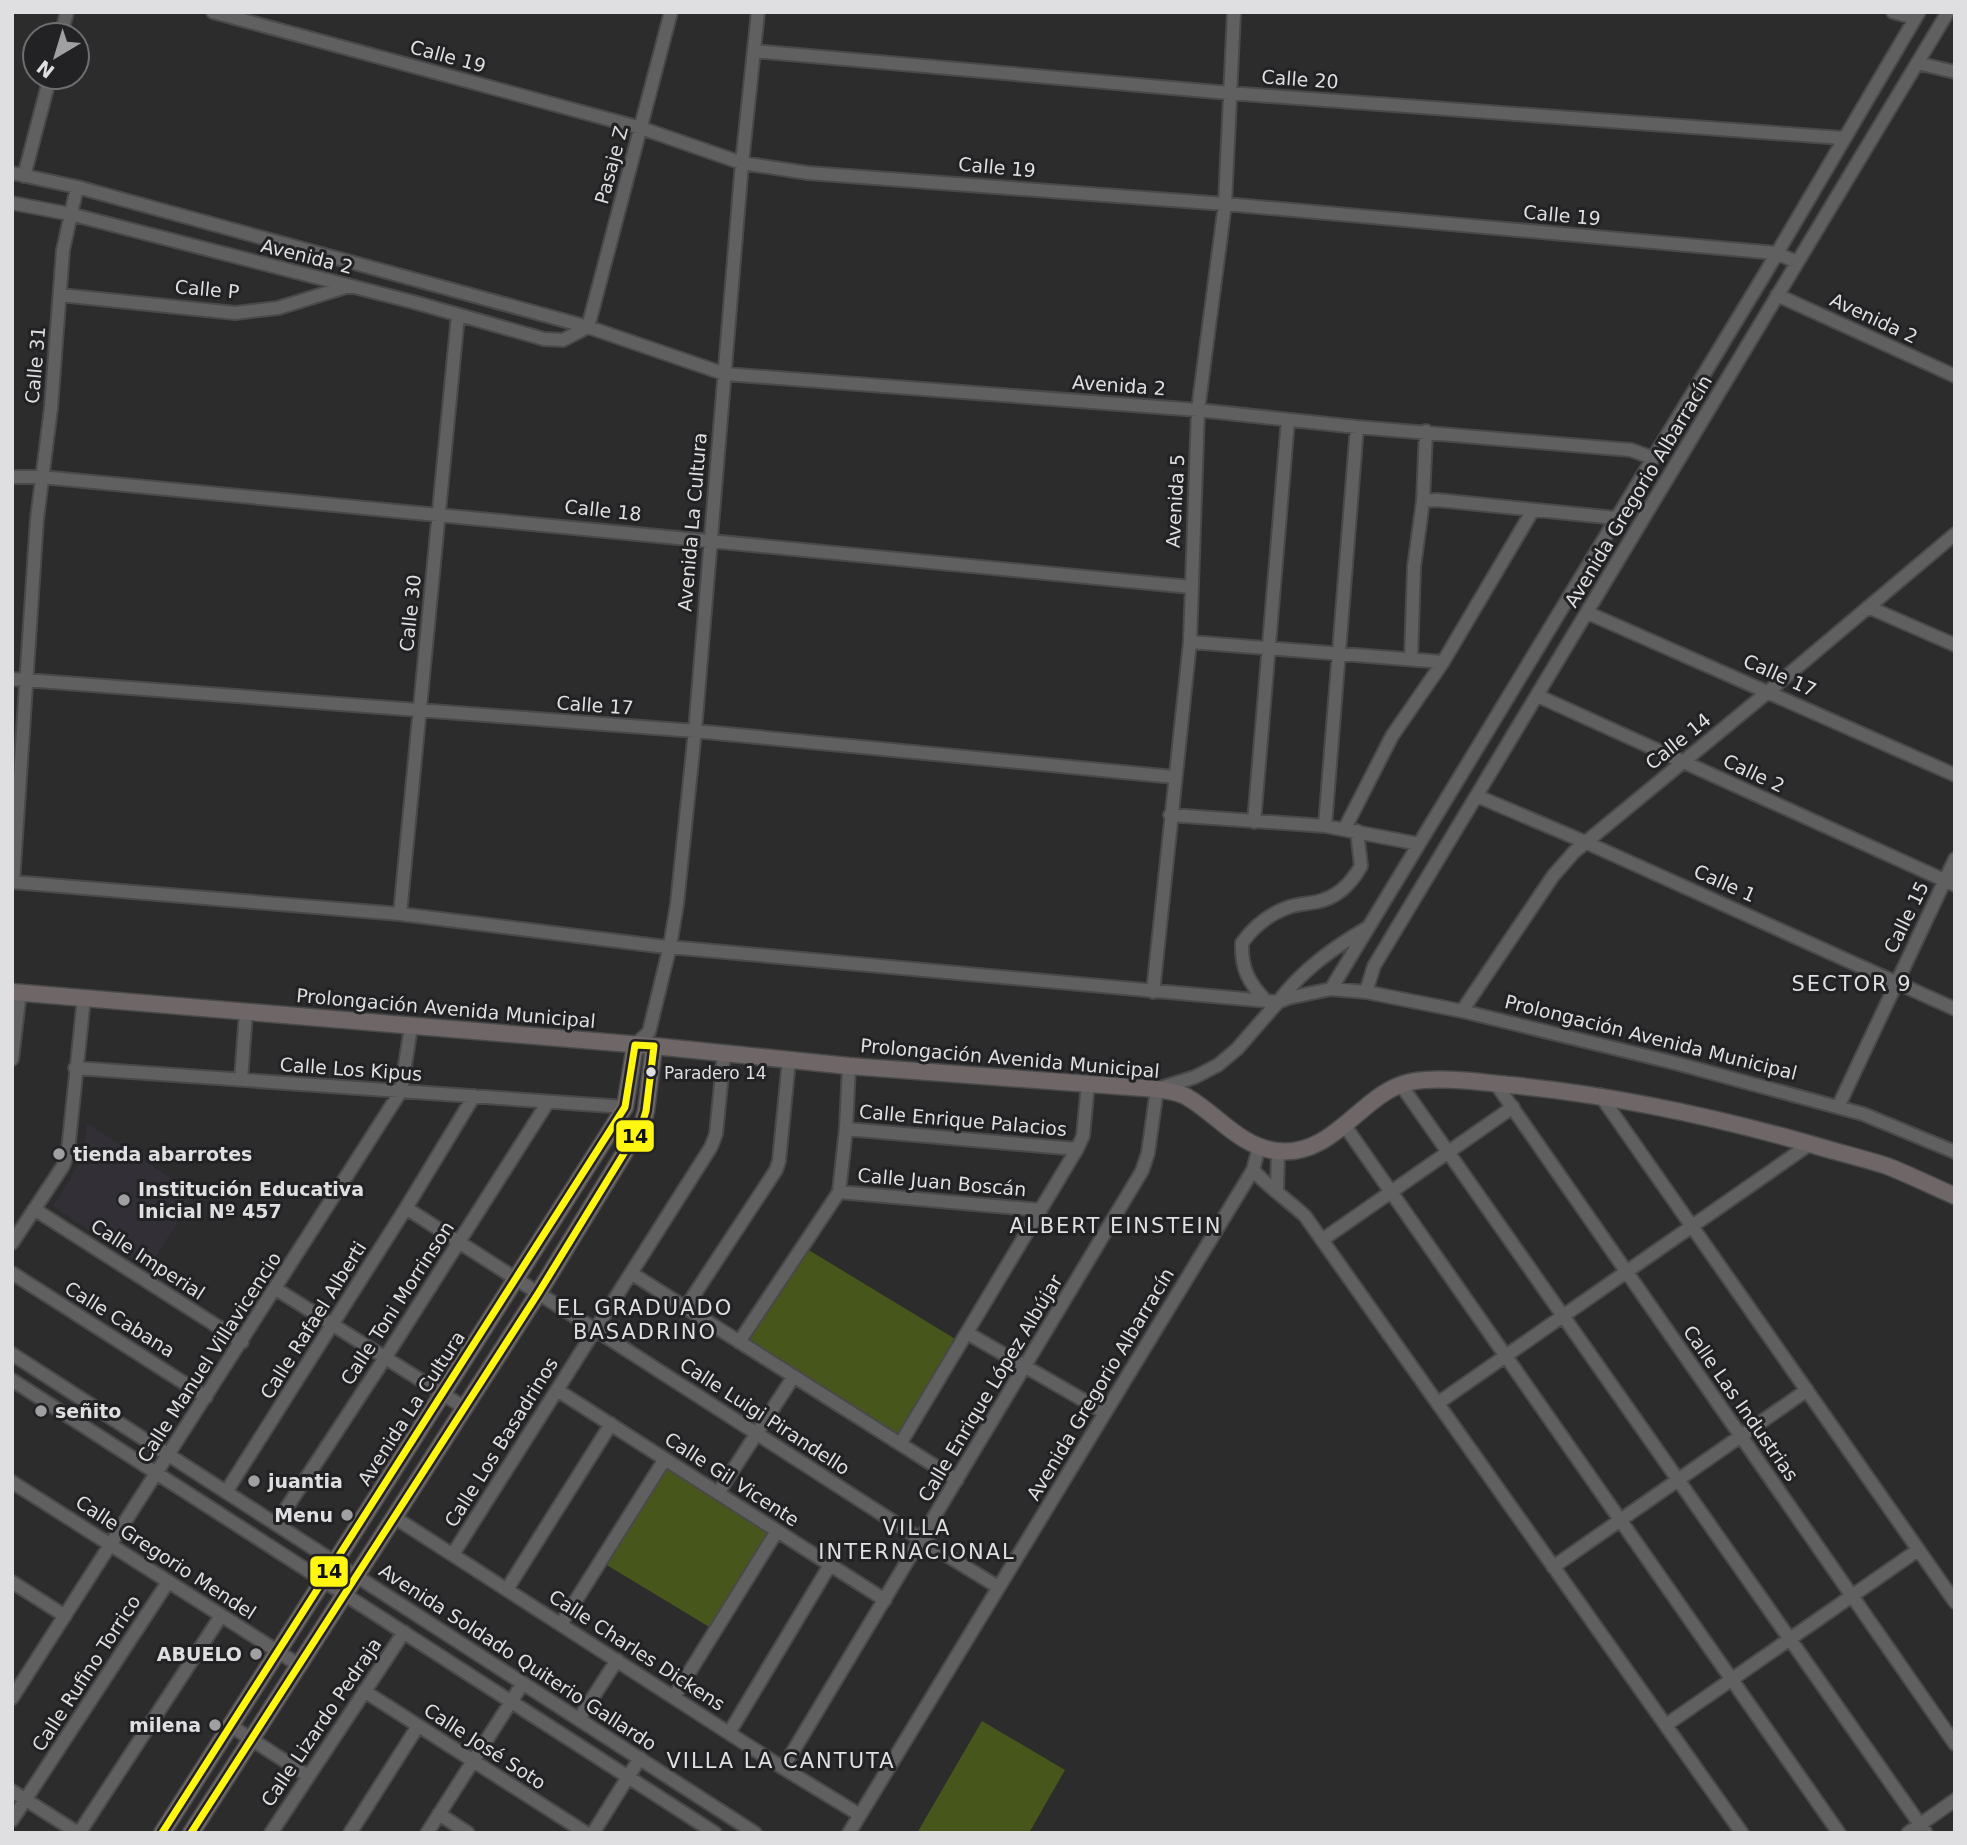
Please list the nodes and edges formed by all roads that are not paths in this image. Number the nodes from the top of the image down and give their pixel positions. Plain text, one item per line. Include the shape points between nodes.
1 (213, 12) edge
2 (671, 12) edge
3 (758, 12) edge
4 (1234, 12) edge
5 (1893, 12) edge
6 (1948, 12) edge
7 (1917, 15) edge
8 (754, 51) junction
9 (1917, 63) junction
10 (1955, 72) edge
11 (45, 91) edge
12 (1229, 93) junction
13 (641, 128) junction
14 (1843, 138) junction
15 (742, 163) junction
16 (18, 174) edge
17 (77, 187) junction
18 (12, 203) edge
19 (1225, 204) junction
20 (69, 214) junction
21 (1776, 254) junction
22 (1797, 262) junction
23 (349, 286) junction
24 (447, 290) junction
25 (60, 295) junction
26 (1777, 295) junction
27 (417, 303) junction
28 (458, 315) junction
29 (588, 327) junction
30 (725, 374) junction
31 (1955, 376) edge
32 (1198, 410) junction
33 (1288, 420) junction
34 (1357, 427) junction
35 (1426, 431) junction
36 (1653, 458) junction
37 (12, 477) edge
38 (41, 477) junction
39 (1423, 501) junction
40 (1533, 510) junction
41 (439, 514) junction
42 (1616, 518) junction
43 (1955, 534) edge
44 (712, 540) junction
45 (1191, 587) junction
46 (1868, 607) junction
47 (1588, 613) junction
48 (1190, 642) junction
49 (1955, 645) edge
50 (1269, 648) junction
51 (1339, 652) junction
52 (1411, 659) junction
53 (1443, 662) junction
54 (12, 679) edge
55 (27, 680) junction
56 (1769, 691) junction
57 (1538, 696) junction
58 (419, 711) junction
59 (695, 732) junction
60 (1683, 762) junction
61 (1955, 775) edge
62 (1174, 777) junction
63 (1477, 796) junction
64 (1170, 815) junction
65 (1254, 822) junction
66 (1325, 826) junction
67 (1351, 830) junction
68 (1585, 842) junction
69 (1419, 844) junction
70 (1955, 859) edge
71 (13, 882) edge
72 (1950, 883) edge
73 (400, 914) junction
74 (1367, 928) junction
75 (670, 946) junction
76 (1896, 982) junction
77 (1331, 989) junction
78 (16, 992) edge
79 (1153, 992) junction
80 (1366, 992) junction
81 (84, 998) junction
82 (1272, 1002) junction
83 (1955, 1009) edge
84 (1462, 1011) junction
85 (246, 1012) junction
86 (411, 1027) junction
87 (652, 1039) junction
88 (635, 1045) junction
89 (724, 1054) junction
90 (12, 1059) edge
91 (789, 1060) junction
92 (849, 1066) junction
93 (75, 1069) junction
94 (241, 1080) junction
95 (1088, 1084) junction
96 (1496, 1084) junction
97 (1401, 1085) junction
98 (1157, 1089) junction
99 (401, 1091) junction
100 (1600, 1095) junction
101 (474, 1096) junction
102 (548, 1102) junction
103 (625, 1107) junction
104 (1513, 1107) junction
105 (1838, 1107) junction
106 (1345, 1126) junction
107 (846, 1129) junction
108 (1811, 1144) junction
109 (1259, 1147) junction
110 (1077, 1149) junction
111 (1278, 1152) junction
112 (1448, 1152) junction
113 (1955, 1152) edge
114 (1253, 1170) junction
115 (1277, 1191) junction
116 (839, 1192) junction
117 (1391, 1192) junction
118 (1955, 1196) edge
119 (406, 1208) junction
120 (34, 1209) junction
121 (1041, 1210) junction
122 (1692, 1227) junction
123 (1322, 1240) junction
124 (459, 1242) junction
125 (12, 1243) edge
126 (1626, 1272) junction
127 (12, 1273) edge
128 (631, 1273) junction
129 (518, 1280) junction
130 (276, 1289) junction
131 (538, 1292) junction
132 (686, 1307) junction
133 (1563, 1316) junction
134 (333, 1325) junction
135 (596, 1330) junction
136 (967, 1333) junction
137 (242, 1342) junction
138 (739, 1342) junction
139 (12, 1354) edge
140 (1506, 1356) junction
141 (386, 1358) junction
142 (1024, 1368) junction
143 (794, 1376) junction
144 (12, 1380) edge
145 (557, 1390) junction
146 (1807, 1390) junction
147 (444, 1395) junction
148 (206, 1396) junction
149 (1437, 1403) junction
150 (464, 1408) junction
151 (1104, 1412) junction
152 (611, 1424) junction
153 (757, 1434) junction
154 (1741, 1436) junction
155 (900, 1444) junction
156 (169, 1455) junction
157 (666, 1459) junction
158 (157, 1473) junction
159 (957, 1480) junction
160 (1678, 1480) junction
161 (12, 1482) edge
162 (226, 1492) junction
163 (718, 1493) junction
164 (394, 1517) junction
165 (1620, 1520) junction
166 (276, 1524) junction
167 (778, 1531) junction
168 (922, 1540) junction
169 (110, 1545) junction
170 (1918, 1549) junction
171 (453, 1554) junction
172 (336, 1563) junction
173 (830, 1565) junction
174 (1553, 1567) junction
175 (356, 1576) junction
176 (324, 1581) junction
177 (12, 1582) edge
178 (168, 1582) junction
179 (998, 1587) junction
180 (507, 1589) junction
181 (344, 1594) junction
182 (1852, 1596) junction
183 (885, 1600) junction
184 (1955, 1602) edge
185 (65, 1616) junction
186 (221, 1616) junction
187 (561, 1624) junction
188 (404, 1632) junction
189 (1790, 1639) junction
190 (278, 1652) junction
191 (617, 1660) junction
192 (299, 1665) junction
193 (1732, 1679) junction
194 (523, 1683) junction
195 (365, 1691) junction
196 (14, 1693) edge
197 (674, 1697) junction
198 (511, 1701) junction
199 (579, 1719) junction
200 (1666, 1725) junction
201 (231, 1726) junction
202 (418, 1726) junction
203 (729, 1733) junction
204 (251, 1740) junction
205 (1955, 1744) edge
206 (640, 1758) junction
207 (473, 1761) junction
208 (783, 1768) junction
209 (308, 1776) junction
210 (628, 1777) junction
211 (12, 1791) edge
212 (26, 1799) junction
213 (1955, 1800) edge
214 (439, 1814) junction
215 (860, 1815) junction
216 (12, 1820) edge
217 (1923, 1829) edge
218 (78, 1833) edge
219 (162, 1833) edge
220 (191, 1833) edge
221 (271, 1833) edge
222 (350, 1833) edge
223 (427, 1833) edge
224 (468, 1833) edge
225 (586, 1833) edge
226 (593, 1833) edge
227 (715, 1833) edge
228 (755, 1833) edge
229 (849, 1833) edge
230 (1742, 1833) edge
231 (1839, 1833) edge
232 (1908, 1833) edge

1 - 13 street, Calle 19
2 - 13 street, Pasaje Z
3 - 8 street, Avenida La Cultura
4 - 12 street, Avenida 5
5 - 7 street
6 - 9 street, Avenida Gregorio Albarracín
7 - 14 street, Avenida Gregorio Albarracín
8 - 12 street, Calle 20
8 - 15 street, Avenida La Cultura
9 - 10 street
9 - 22 street, Avenida Gregorio Albarracín
11 - 16 street
12 - 14 street, Calle 20
12 - 19 street, Avenida 5
13 - 15 street, Calle 19
13 - 29 street, Pasaje Z
14 - 21 street, Avenida Gregorio Albarracín
15 - 19 street, Calle 19 via 808,173
15 - 30 street, Avenida La Cultura
16 - 17 street, Avenida 2
17 - 20 street, Calle 31
17 - 24 street, Avenida 2
18 - 20 street, Avenida 2
19 - 21 street, Calle 19
19 - 32 street, Avenida 5
20 - 23 street, Avenida 2
20 - 25 street, Calle 31
21 - 22 street, Calle 19
21 - 36 street, Avenida Gregorio Albarracín
22 - 26 street, Avenida Gregorio Albarracín
23 - 25 street, Calle P via 278,308 235,313
23 - 27 street, Avenida 2
24 - 27 street
24 - 29 street, Avenida 2
25 - 38 street, Calle 31
26 - 31 street, Avenida 2
26 - 47 street, Avenida Gregorio Albarracín
27 - 28 street, Avenida 2
28 - 29 street, Avenida 2 via 555,340
28 - 41 street, Calle 30
29 - 30 street, Avenida 2
30 - 32 street, Avenida 2
30 - 44 street, Avenida La Cultura
32 - 33 street, Avenida 2
32 - 45 street, Avenida 5
33 - 34 street, Avenida 2
33 - 50 street
34 - 35 street, Avenida 2
34 - 51 street
35 - 36 street, Avenida 2 via 1631,450
35 - 39 street
36 - 42 street, Avenida Gregorio Albarracín
37 - 38 street, Calle 18
38 - 41 street, Calle 18
38 - 55 street, Calle 31
39 - 40 street
39 - 52 street via 1414,568
40 - 42 street
40 - 53 street
41 - 44 street, Calle 18
41 - 58 street, Calle 30
42 - 69 street, Avenida Gregorio Albarracín
43 - 46 street, Calle 14
44 - 45 street, Calle 18
44 - 59 street, Avenida La Cultura
45 - 48 street, Avenida 5
46 - 49 street
46 - 56 street, Calle 14
47 - 56 street, Calle 17
47 - 57 street, Avenida Gregorio Albarracín
48 - 50 street
48 - 62 street, Avenida 5
50 - 51 street
50 - 65 street
51 - 52 street
51 - 66 street
52 - 53 street
53 - 67 street via 1392,736
54 - 55 street, Calle 17
55 - 58 street, Calle 17
55 - 71 street, Calle 31
56 - 60 street, Calle 14
56 - 61 street, Calle 17
57 - 60 street, Calle 2
57 - 63 street, Avenida Gregorio Albarracín
58 - 59 street, Calle 17
58 - 73 street, Calle 30
59 - 62 street, Calle 17
59 - 75 street, Avenida La Cultura
60 - 68 street, Calle 14
60 - 72 street, Calle 2
62 - 64 street, Avenida 5
63 - 68 street, Calle 1
63 - 80 street, Avenida Gregorio Albarracín via 1374,966
64 - 65 street
64 - 79 street, Avenida 5
65 - 66 street
66 - 67 street
67 - 69 street
67 - 82 street via 1361,866 1344,889 1317,902 1278,911 1242,943 1248,979
68 - 76 street, Calle 1
68 - 84 street, Calle 14 via 1563,862
69 - 74 street, Avenida Gregorio Albarracín
70 - 72 street, Calle 15
71 - 73 street
72 - 76 street, Calle 15
73 - 75 street
74 - 77 street, Avenida Gregorio Albarracín
74 - 82 street via 1324,956
75 - 79 street
75 - 87 street, Avenida La Cultura
76 - 83 street, Calle 1
76 - 105 street, Calle 15
77 - 80 street, Prolongación Avenida Municipal
77 - 82 street, Prolongación Avenida Municipal
78 - 81 main road, Prolongación Avenida Municipal
78 - 90 street
79 - 82 street
80 - 84 street, Prolongación Avenida Municipal
81 - 85 main road, Prolongación Avenida Municipal
81 - 93 street
82 - 98 street via 1237,1049 1217,1065
84 - 105 street, Prolongación Avenida Municipal
85 - 86 main road, Prolongación Avenida Municipal
85 - 94 street
86 - 88 main road, Prolongación Avenida Municipal
86 - 99 street, Calle Manuel Villavicencio
87 - 88 main road, Prolongación Avenida Municipal
87 - 89 main road, Prolongación Avenida Municipal
87 - 131 main road, Avenida La Cultura via 642,1124
88 - 103 main road, Avenida La Cultura
89 - 91 main road, Prolongación Avenida Municipal
89 - 128 street, Calle Los Basadrinos via 711,1147
91 - 92 main road, Prolongación Avenida Municipal
91 - 132 street via 776,1170
92 - 95 main road, Prolongación Avenida Municipal
92 - 107 street
93 - 94 street, Calle Los Kipus
93 - 120 street via 68,1151
94 - 99 street, Calle Los Kipus
95 - 98 main road, Prolongación Avenida Municipal
95 - 110 street via 1083,1136
96 - 97 main road, Prolongación Avenida Municipal via 1437,1080
96 - 100 main road, Prolongación Avenida Municipal
96 - 104 street, Calle Las Industrias
97 - 106 main road, Prolongación Avenida Municipal
97 - 112 street
98 - 109 main road, Prolongación Avenida Municipal via 1186,1096
98 - 142 street, Calle Enrique López Albújar via 1142,1171
99 - 101 street, Calle Los Kipus
99 - 130 street, Calle Manuel Villavicencio
100 - 108 main road, Prolongación Avenida Municipal
100 - 122 street
101 - 102 street, Calle Los Kipus
101 - 119 street, Calle Rafael Alberti
102 - 103 street, Calle Los Kipus
102 - 124 street, Calle Toni Morrinson
103 - 129 main road, Avenida La Cultura
104 - 112 street
104 - 126 street, Calle Las Industrias
105 - 113 street, Prolongación Avenida Municipal
106 - 111 main road, Prolongación Avenida Municipal via 1306,1148
106 - 117 street
107 - 110 street, Calle Enrique Palacios
107 - 116 street
108 - 118 main road, Prolongación Avenida Municipal via 1887,1167
108 - 122 street
109 - 111 main road, Prolongación Avenida Municipal
109 - 114 street, Avenida Gregorio Albarracín
110 - 121 street
111 - 115 street
112 - 117 street
112 - 133 street
114 - 115 street
114 - 151 street, Avenida Gregorio Albarracín
115 - 123 street via 1305,1216
116 - 121 street, Calle Juan Boscán
116 - 138 street
117 - 123 street
117 - 140 street
119 - 124 street, Calle Luigi Pirandello
119 - 134 street, Calle Rafael Alberti
120 - 125 street
120 - 137 street, Calle Imperial
121 - 136 street
122 - 126 street
122 - 146 street
123 - 149 street
124 - 129 street, Calle Luigi Pirandello
124 - 141 street, Calle Toni Morrinson
126 - 133 street
126 - 154 street, Calle Las Industrias
127 - 148 street, Calle Cabana
128 - 132 street
128 - 135 street, Calle Los Basadrinos
129 - 131 street, Calle Luigi Pirandello
129 - 147 main road, Avenida La Cultura
130 - 134 street
130 - 137 street, Calle Manuel Villavicencio
131 - 135 street, Calle Luigi Pirandello
131 - 150 main road, Avenida La Cultura
132 - 138 street
133 - 140 street
133 - 160 street
134 - 141 street
134 - 162 street, Calle Rafael Alberti
135 - 145 street, Calle Los Basadrinos
135 - 153 street, Calle Luigi Pirandello
136 - 142 street
136 - 155 street
137 - 148 street, Calle Manuel Villavicencio
138 - 143 street
139 - 156 street, Avenida Soldado Quiterio Gallardo
140 - 149 street
140 - 165 street
141 - 147 street
141 - 166 street, Calle Toni Morrinson
142 - 151 street
142 - 159 street, Calle Enrique López Albújar
143 - 153 street
143 - 155 street
144 - 158 street
145 - 152 street, Calle Gil Vicente
145 - 171 street, Calle Los Basadrinos
146 - 154 street
146 - 170 street
147 - 150 street
147 - 172 main road, Avenida La Cultura
148 - 156 street, Calle Manuel Villavicencio
149 - 174 street
150 - 164 main road, Avenida La Cultura
151 - 179 street, Avenida Gregorio Albarracín
152 - 157 street, Calle Gil Vicente
152 - 180 street
153 - 163 street
153 - 168 street, Calle Luigi Pirandello
154 - 160 street
154 - 182 street, Calle Las Industrias
155 - 159 street
156 - 158 street, Calle Manuel Villavicencio
156 - 162 street, Avenida Soldado Quiterio Gallardo
157 - 163 street, Calle Gil Vicente
157 - 187 street
158 - 169 street, Calle Manuel Villavicencio
158 - 176 street
159 - 168 street, Calle Enrique López Albújar
160 - 165 street
160 - 189 street
161 - 169 street, Calle Gregorio Mendel
162 - 166 street, Avenida Soldado Quiterio Gallardo
163 - 167 street, Calle Gil Vicente
164 - 171 street, Calle Charles Dickens
164 - 175 main road, Avenida La Cultura
165 - 174 street
165 - 193 street
166 - 172 street, Avenida Soldado Quiterio Gallardo
167 - 173 street, Calle Gil Vicente
167 - 197 street
168 - 179 street, Calle Luigi Pirandello
168 - 183 street, Calle Enrique López Albújar
169 - 178 street, Calle Gregorio Mendel
169 - 185 street, Calle Manuel Villavicencio
170 - 182 street
170 - 184 street
171 - 180 street, Calle Charles Dickens
172 - 175 street, Avenida Soldado Quiterio Gallardo
172 - 176 main road, Avenida La Cultura
173 - 183 street, Calle Gil Vicente
173 - 203 street
174 - 200 street
175 - 181 main road, Avenida La Cultura
175 - 194 street, Avenida Soldado Quiterio Gallardo
176 - 181 street
176 - 190 main road, Avenida La Cultura
177 - 185 street
178 - 186 street, Calle Gregorio Mendel
178 - 212 street, Calle Rufino Torrico
179 - 215 street, Avenida Gregorio Albarracín
180 - 187 street, Calle Charles Dickens
181 - 188 street
181 - 192 main road, Avenida La Cultura
182 - 189 street
182 - 205 street, Calle Las Industrias
183 - 208 street, Calle Enrique López Albújar
185 - 196 street, Calle Manuel Villavicencio
186 - 190 street, Calle Gregorio Mendel
186 - 218 street
187 - 191 street, Calle Charles Dickens
188 - 195 street, Calle Lizardo Pedraja
188 - 198 street
189 - 193 street
189 - 217 street
190 - 192 street, Calle Gregorio Mendel
190 - 201 main road, Avenida La Cultura
191 - 197 street, Calle Charles Dickens
191 - 199 street
192 - 204 main road, Avenida La Cultura
193 - 200 street
193 - 231 street
194 - 198 street
194 - 199 street, Avenida Soldado Quiterio Gallardo
195 - 202 street, Calle José Soto
195 - 209 street, Calle Lizardo Pedraja
197 - 203 street, Calle Charles Dickens
198 - 207 street
198 - 210 street
199 - 206 street, Avenida Soldado Quiterio Gallardo
200 - 230 street
201 - 204 street
201 - 219 main road, Avenida La Cultura
202 - 207 street, Calle José Soto
202 - 222 street
203 - 208 street, Calle Charles Dickens
204 - 209 street
204 - 220 main road, Avenida La Cultura
206 - 210 street
206 - 228 street, Avenida Soldado Quiterio Gallardo
207 - 214 street
207 - 225 street, Calle José Soto
208 - 215 street, Calle Charles Dickens
209 - 221 street, Calle Lizardo Pedraja
210 - 226 street
210 - 227 street
211 - 212 street
212 - 216 street, Calle Rufino Torrico
212 - 218 street
213 - 217 street
214 - 223 street
214 - 224 street
215 - 229 street, Avenida Gregorio Albarracín
217 - 232 street

